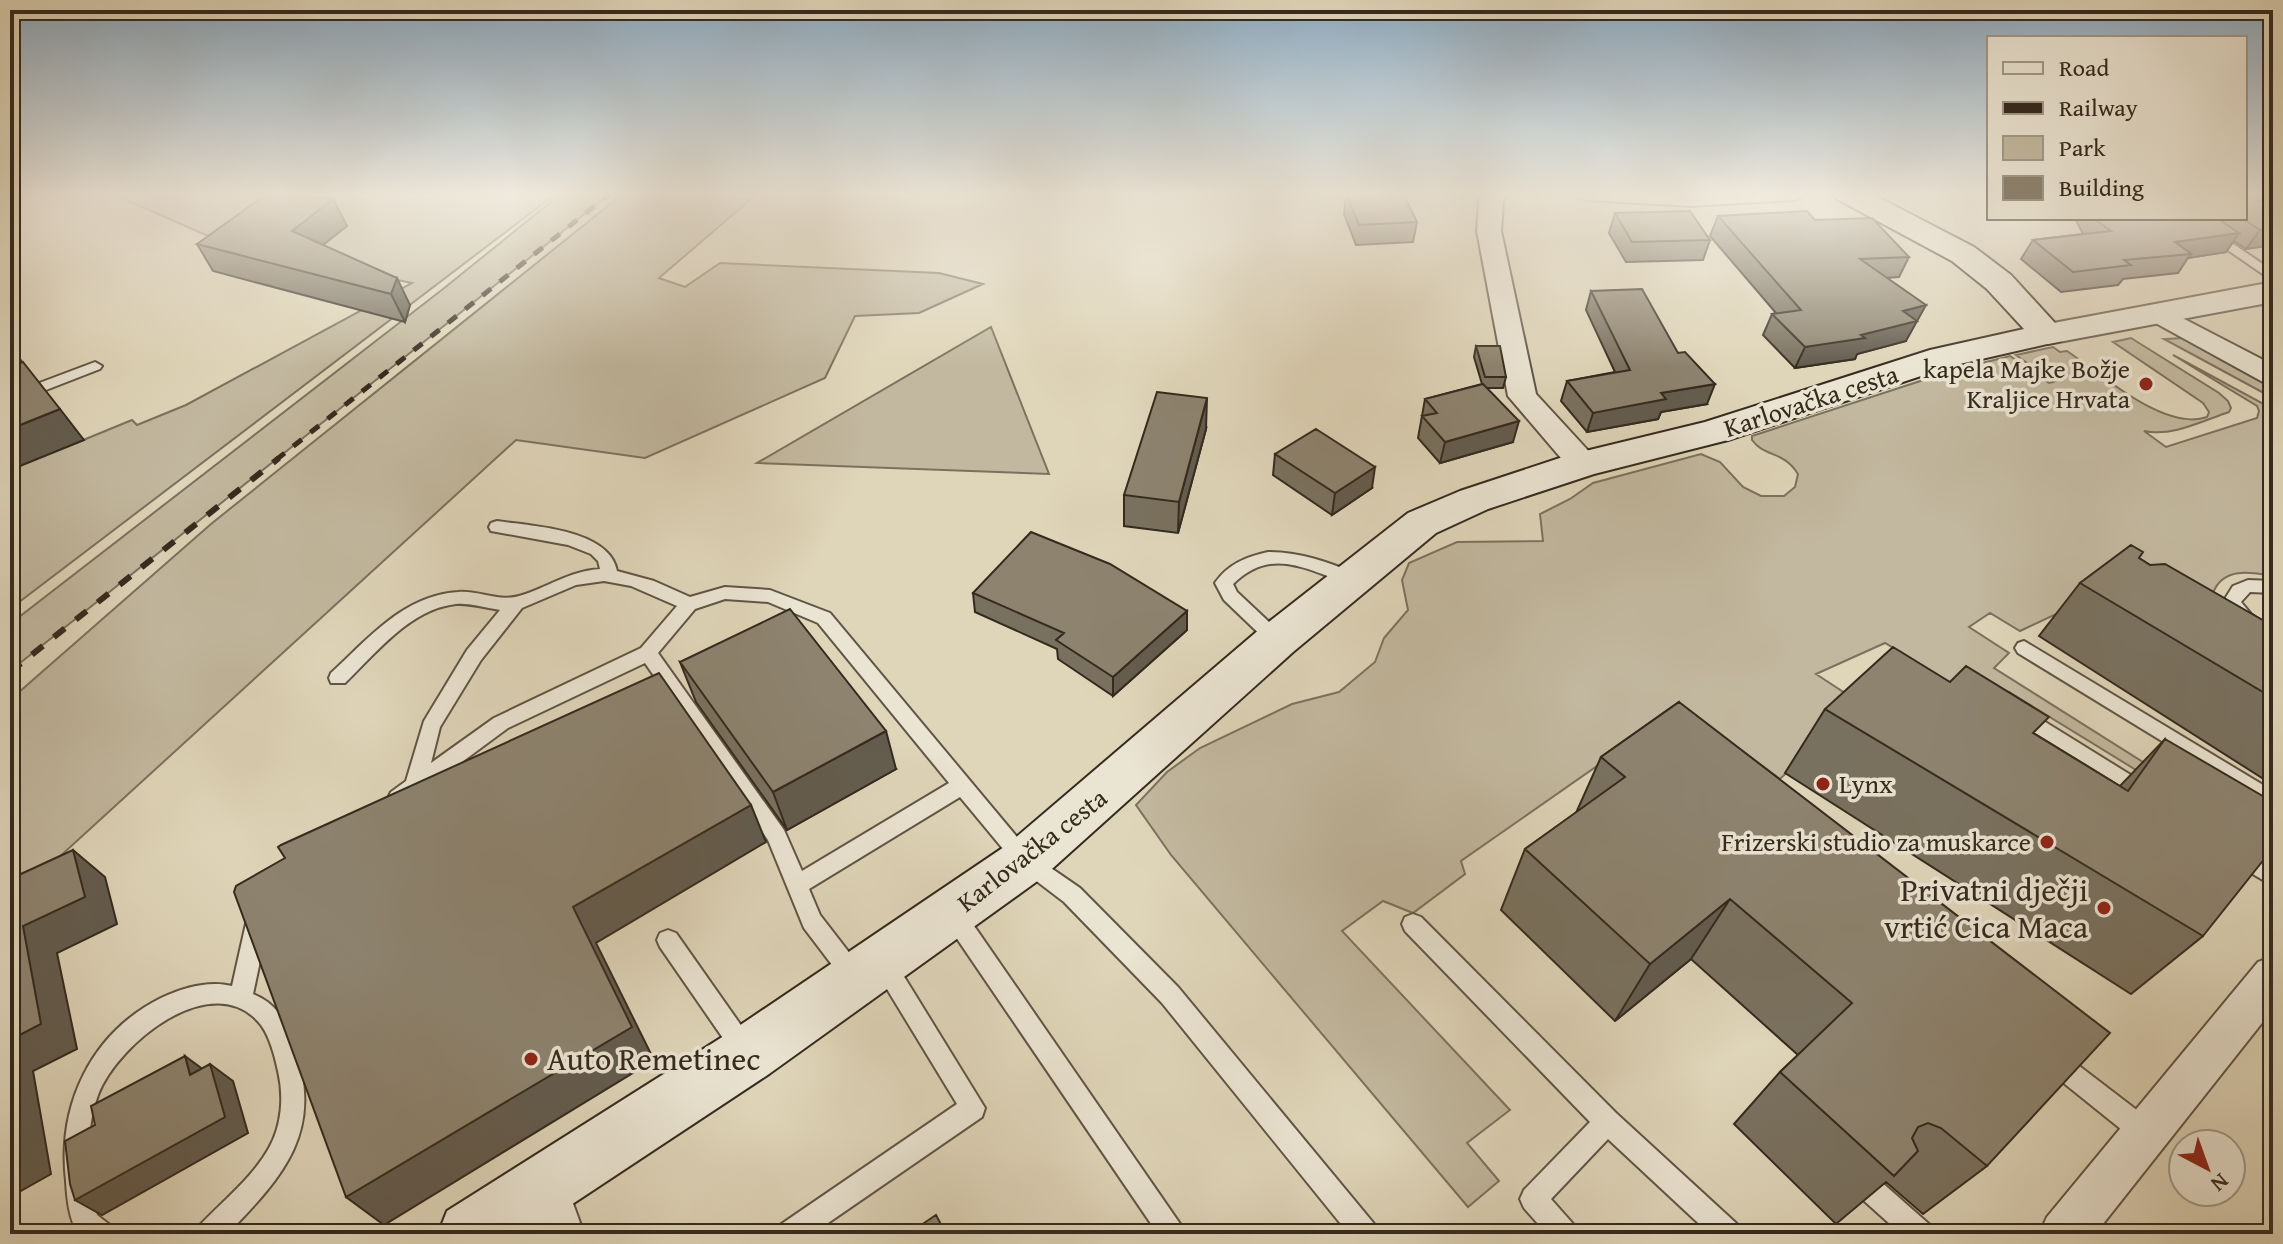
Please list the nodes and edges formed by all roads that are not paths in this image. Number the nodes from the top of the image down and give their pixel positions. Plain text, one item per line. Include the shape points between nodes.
1 (1493, 251) edge
2 (1954, 251) edge
3 (2235, 251) edge
4 (2273, 277) edge
5 (2273, 292) edge
6 (2161, 315) junction
7 (2048, 334) junction
8 (95, 366) dead end
9 (2273, 376) edge
10 (10, 399) edge
11 (1583, 464) junction
12 (497, 527) dead end
13 (609, 575) junction
14 (1351, 578) junction
15 (2273, 587) edge
16 (515, 604) junction
17 (689, 604) junction
18 (2273, 639) edge
19 (1277, 640) junction
20 (2024, 648) dead end
21 (648, 653) junction
22 (338, 678) dead end
23 (2010, 708) edge
24 (2124, 780) junction
25 (2069, 783) edge
26 (415, 784) junction
27 (963, 785) junction
28 (2273, 801) edge
29 (2163, 806) edge
30 (379, 814) edge
31 (2215, 840) edge
32 (1025, 861) junction
33 (2273, 877) edge
34 (797, 885) junction
35 (274, 900) edge
36 (952, 913) junction
37 (1413, 924) dead end
38 (668, 940) dead end
39 (870, 971) junction
40 (2273, 976) edge
41 (241, 998) junction
42 (2033, 1044) edge
43 (748, 1054) junction
44 (1607, 1122) junction
45 (2148, 1134) junction
46 (1870, 1189) edge
47 (552, 1211) edge
48 (101, 1234) edge
49 (209, 1234) edge
50 (470, 1234) edge
51 (789, 1234) edge
52 (1174, 1234) edge
53 (1366, 1234) edge
54 (1565, 1234) edge
55 (1729, 1234) edge
56 (1921, 1234) edge
57 (2064, 1234) edge

1 - 11 street via 1522,396
2 - 7 main road via 1999,282
3 - 4 lane
5 - 6 main road, Karlovačka cesta
6 - 7 main road, Karlovačka cesta
6 - 9 street
7 - 11 main road, Karlovačka cesta via 1942,357 1715,432
8 - 10 lane
11 - 14 main road, Karlovačka cesta via 1422,523
12 - 13 lane via 597,550 606,559
13 - 16 lane via 575,579
13 - 17 lane via 642,581
14 - 19 main road, Karlovačka cesta
14 - 19 lane via 1312,563 1264,556 1234,571 1224,583 1230,596
15 - 18 lane via 2247,585 2232,602 2253,628
16 - 22 lane via 439,601 405,616
16 - 26 lane via 474,655 431,726
17 - 21 lane
17 - 27 lane via 725,593 770,596 824,618
19 - 32 main road, Karlovačka cesta
20 - 28 lane
21 - 26 lane via 501,723
21 - 34 lane via 777,836
23 - 24 lane
24 - 25 lane
24 - 29 lane
26 - 30 lane
27 - 32 lane
27 - 34 lane
31 - 33 lane
32 - 36 main road, Karlovačka cesta
32 - 53 lane via 1072,895 1170,995
34 - 39 lane via 812,921
35 - 41 lane via 259,916
36 - 39 main road, Karlovačka cesta
36 - 52 lane
37 - 44 lane
38 - 43 lane
39 - 43 main road, Karlovačka cesta
39 - 51 lane via 973,1108
40 - 45 street
41 - 48 lane via 207,993 162,1008 122,1037 88,1088 76,1131 76,1184 86,1223
41 - 49 lane via 269,1015 291,1066 295,1107 277,1158
42 - 45 lane
43 - 47 main road, Karlovačka cesta
44 - 54 lane via 1533,1199
44 - 55 lane
45 - 57 street
46 - 56 lane
47 - 50 main road, Karlovačka cesta

